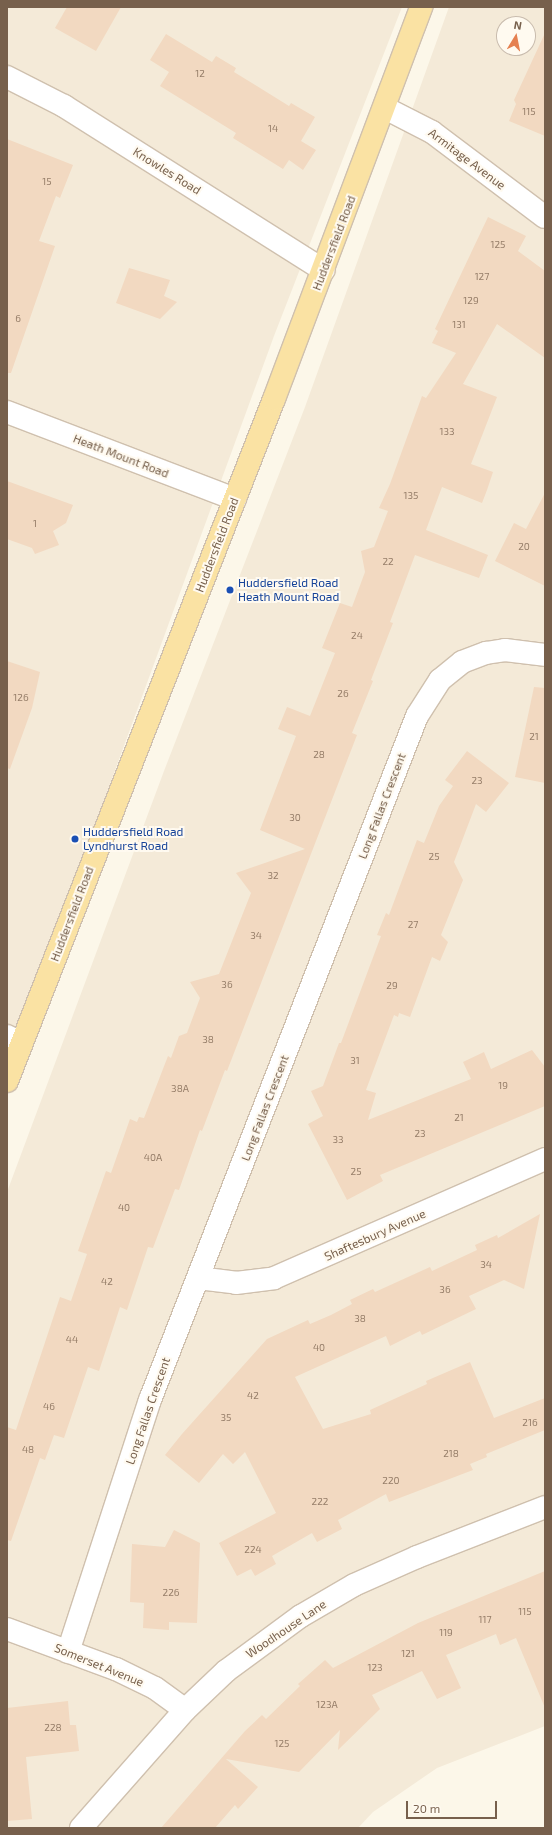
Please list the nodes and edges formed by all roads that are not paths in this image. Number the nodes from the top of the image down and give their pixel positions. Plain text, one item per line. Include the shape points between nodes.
1 (421, 7) edge
2 (7, 77) edge
3 (385, 108) junction
4 (545, 217) edge
5 (323, 270) junction
6 (7, 412) edge
7 (235, 499) junction
8 (545, 655) edge
9 (14, 1040) edge
10 (7, 1081) edge
11 (545, 1159) edge
12 (198, 1278) junction
13 (545, 1507) edge
14 (7, 1629) edge
15 (68, 1652) junction
16 (185, 1710) junction
17 (81, 1828) edge

1 - 3 main road, Huddersfield Road
2 - 5 street, Knowles Road via 64,106
3 - 4 street, Armitage Avenue via 432,132
3 - 5 main road, Huddersfield Road
5 - 7 main road, Huddersfield Road
6 - 7 street, Heath Mount Road
7 - 9 main road, Huddersfield Road
8 - 12 street, Long Fallas Crescent via 505,650 477,656 449,671 424,702
9 - 10 main road, Huddersfield Road
11 - 12 street, Shaftesbury Avenue via 274,1278 236,1283
12 - 15 street, Long Fallas Crescent via 150,1400
13 - 16 street, Woodhouse Lane via 417,1557 354,1585 260,1644 226,1671
14 - 15 street, Somerset Avenue
15 - 16 street, Somerset Avenue via 131,1676 155,1688
16 - 17 street, Woodhouse Lane

